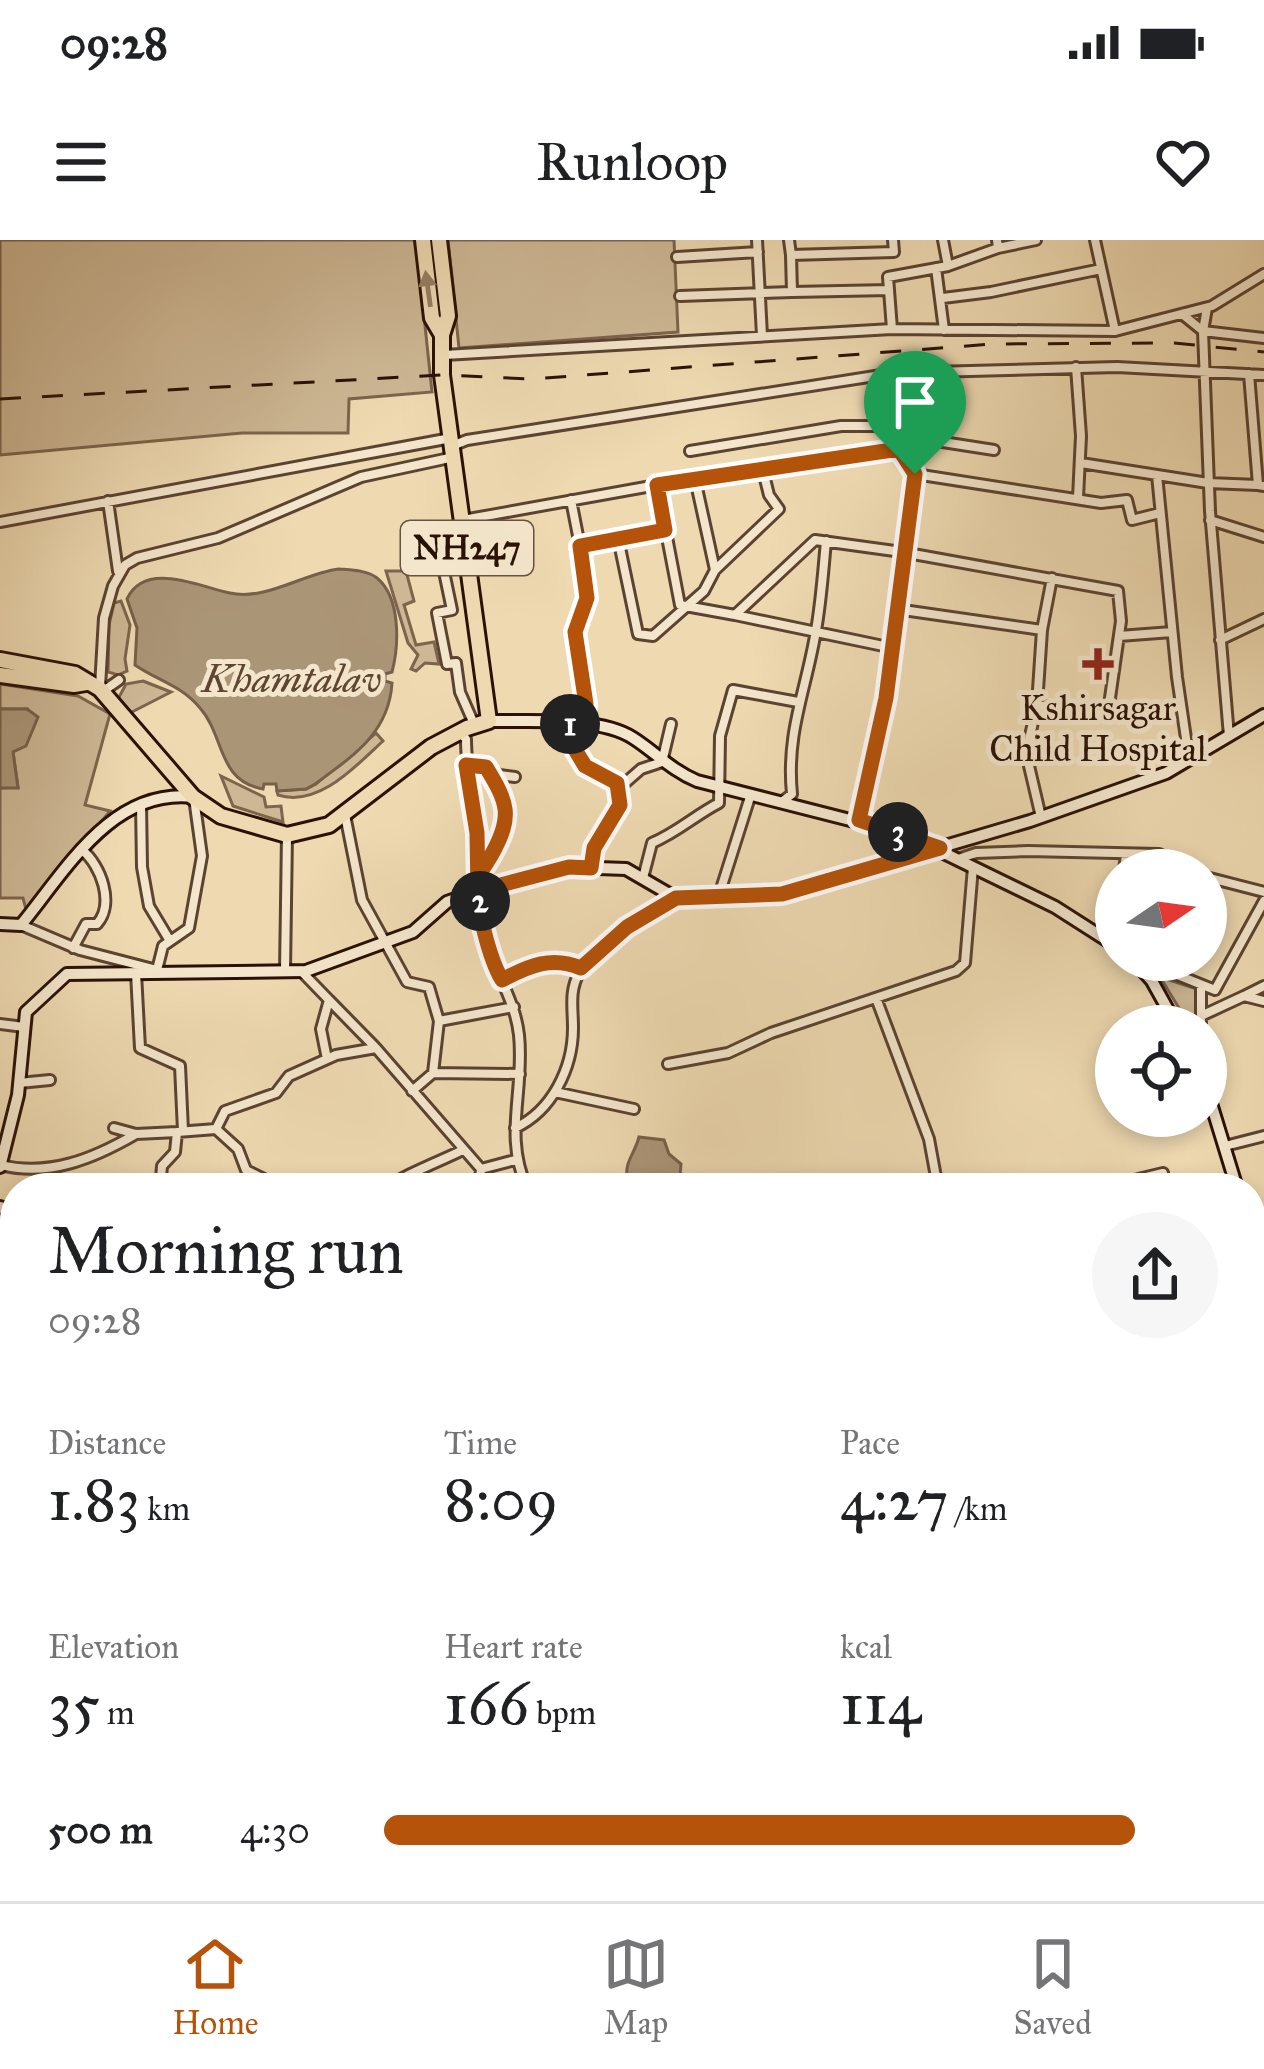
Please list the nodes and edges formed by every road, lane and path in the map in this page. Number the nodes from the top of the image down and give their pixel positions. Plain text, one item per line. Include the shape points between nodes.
1 (423, 240) edge
2 (439, 240) edge
3 (757, 240) edge
4 (789, 240) edge
5 (892, 240) edge
6 (943, 240) edge
7 (1036, 240) edge
8 (1095, 240) edge
9 (998, 244) edge
10 (758, 252) junction
11 (791, 255) junction
12 (677, 257) dead end
13 (948, 266) junction
14 (936, 268) junction
15 (1101, 269) junction
16 (1264, 274) edge
17 (889, 290) junction
18 (792, 292) junction
19 (760, 294) junction
20 (680, 296) dead end
21 (943, 298) junction
22 (1208, 308) junction
23 (1182, 314) junction
24 (892, 329) junction
25 (944, 330) junction
26 (1114, 331) junction
27 (1203, 331) junction
28 (442, 335) junction
29 (762, 336) junction
30 (1264, 338) edge
31 (444, 355) junction
32 (1076, 367) junction
33 (894, 373) junction
34 (1205, 374) junction
35 (1249, 374) junction
36 (1264, 375) edge
37 (892, 426) junction
38 (452, 447) junction
39 (899, 449) junction
40 (994, 450) dead end
41 (690, 451) dead end
42 (1081, 464) junction
43 (764, 471) junction
44 (915, 474) junction
45 (1156, 475) junction
46 (695, 479) junction
47 (1208, 483) junction
48 (657, 485) junction
49 (1261, 486) edge
50 (1078, 498) junction
51 (571, 500) junction
52 (108, 501) junction
53 (1160, 513) junction
54 (463, 520) junction
55 (1210, 520) junction
56 (0, 522) edge
57 (665, 530) junction
58 (1264, 537) edge
59 (618, 538) junction
60 (826, 542) junction
61 (580, 546) junction
62 (1264, 551) edge
63 (902, 552) junction
64 (443, 567) dead end
65 (715, 570) junction
66 (119, 572) junction
67 (1052, 578) junction
68 (687, 606) junction
69 (896, 609) junction
70 (735, 615) junction
71 (1264, 619) edge
72 (1042, 630) junction
73 (1172, 632) junction
74 (816, 634) junction
75 (1119, 636) junction
76 (1220, 640) junction
77 (893, 648) junction
78 (0, 660) edge
79 (0, 675) edge
80 (119, 680) dead end
81 (96, 688) junction
82 (798, 702) junction
83 (1037, 705) junction
84 (1264, 715) edge
85 (482, 723) junction
86 (559, 723) junction
87 (584, 724) junction
88 (670, 724) dead end
89 (459, 732) junction
90 (1228, 736) junction
91 (1189, 759) junction
92 (662, 762) junction
93 (466, 765) junction
94 (486, 767) junction
95 (514, 777) dead end
96 (617, 783) junction
97 (720, 787) junction
98 (751, 794) junction
99 (194, 797) junction
100 (784, 801) junction
101 (141, 802) junction
102 (345, 814) junction
103 (1041, 817) junction
104 (859, 820) junction
105 (287, 836) junction
106 (940, 848) junction
107 (82, 850) junction
108 (1095, 853) edge
109 (967, 861) junction
110 (591, 868) junction
111 (478, 874) junction
112 (643, 878) junction
113 (1227, 884) edge
114 (478, 891) junction
115 (718, 897) junction
116 (1264, 897) edge
117 (676, 898) junction
118 (0, 924) edge
119 (21, 926) junction
120 (1095, 932) edge
121 (170, 941) junction
122 (385, 944) junction
123 (73, 948) junction
124 (581, 968) junction
125 (157, 970) junction
126 (285, 971) junction
127 (301, 971) junction
128 (136, 973) junction
129 (502, 980) junction
130 (1191, 981) edge
131 (1201, 985) junction
132 (1264, 986) edge
133 (1244, 996) junction
134 (876, 998) junction
135 (328, 1000) junction
136 (1264, 1000) edge
137 (1201, 1005) edge
138 (1227, 1006) edge
139 (514, 1007) junction
140 (439, 1021) junction
141 (0, 1024) edge
142 (24, 1027) junction
143 (376, 1048) junction
144 (327, 1059) junction
145 (668, 1064) dead end
146 (434, 1073) junction
147 (520, 1074) junction
148 (50, 1080) dead end
149 (20, 1083) junction
150 (412, 1091) junction
151 (555, 1092) junction
152 (634, 1109) dead end
153 (114, 1128) dead end
154 (216, 1129) junction
155 (514, 1129) junction
156 (180, 1132) junction
157 (136, 1134) junction
158 (1264, 1136) edge
159 (1222, 1137) edge
160 (1225, 1146) junction
161 (463, 1150) junction
162 (515, 1160) junction
163 (0, 1166) edge
164 (481, 1169) junction
165 (161, 1173) edge
166 (252, 1173) edge
167 (421, 1173) edge
168 (481, 1173) edge
169 (521, 1173) edge
170 (935, 1173) edge
171 (1233, 1173) edge

28 -> 1 highway, NH247 via 432,318
2 - 28 highway, NH247 via 448,316
3 - 10 street
4 - 11 street
5 - 11 street via 893,251
6 - 13 street
7 - 9 street
8 - 15 street
9 - 13 street
10 - 12 street
10 - 19 street
11 - 18 street
13 - 14 street
14 - 17 street via 888,277
14 - 21 street
15 - 21 street
15 - 26 street
16 - 22 street
17 - 18 street
17 - 24 street
18 - 19 street
19 - 20 street
19 - 29 street
21 - 25 street
22 - 23 street
22 - 27 street
23 - 26 street
23 - 27 street
24 - 25 street
24 - 29 street
25 - 26 street
27 - 30 street
27 - 34 street
28 - 31 highway, NH247
29 - 31 street
31 - 38 highway, NH247
32 - 33 street
32 - 34 street
32 - 42 street
33 - 37 street
33 - 38 street
34 - 35 street
34 - 47 street
35 - 36 street
35 - 49 street
37 - 39 street
37 - 40 street
37 - 41 street via 842,426
38 - 52 street
38 - 54 highway, NH247
38 - 66 street via 218,538 137,558
39 - 43 street
39 - 44 street
42 - 45 street
42 - 50 street
43 - 46 street
43 - 65 street via 779,509
44 - 50 street
44 - 63 street
45 - 47 street
45 - 53 street
46 - 48 street
46 - 65 street
47 - 49 street
47 - 55 street
48 - 51 street
48 - 57 street
50 - 53 street via 1127,500 1132,520
51 - 54 street
51 - 61 street
52 - 56 street
52 - 66 street
53 - 73 street
54 - 85 highway, NH247
55 - 58 street
55 - 76 street
57 - 59 street
57 - 68 street via 680,605
58 - 62 street
59 - 61 street
59 - 68 street via 638,634 653,636
60 - 63 street
60 - 70 street via 815,540
60 - 74 street
61 - 87 street via 587,598 575,632
63 - 67 street
63 - 69 street
64 - 85 street via 452,610 437,613 443,665 456,663 460,689
65 - 68 street
66 - 81 street
67 - 72 street
67 - 75 street via 1118,590
68 - 70 street
69 - 72 street
69 - 77 street
70 - 74 street
71 - 76 street
72 - 83 street
73 - 75 street
73 - 91 street
74 - 77 street
74 - 82 street
75 - 83 street via 1108,712
76 - 90 street
77 - 104 street
78 - 81 highway via 75,674
79 - 81 highway
80 - 81 street
81 - 99 highway
82 - 97 street via 733,689 720,736
82 - 100 street via 788,760 792,794
83 - 103 street via 1026,753
84 - 90 street
85 - 86 street
85 - 89 highway
86 - 87 street
86 - 96 street via 585,766
87 - 92 street via 631,736
88 - 92 street
89 - 93 street
89 - 102 highway
90 - 91 street
91 - 103 street
92 - 96 street
92 - 97 street
93 - 94 street
93 - 111 street
94 - 95 street
94 - 111 street via 502,794 506,828
96 - 110 street via 620,805
97 - 98 street
97 - 112 street via 719,802 652,843
98 - 100 street
98 - 115 street
99 - 101 street
99 - 105 highway via 221,816
99 - 121 street via 202,856 189,928
100 - 104 street
101 - 107 street
101 - 121 street via 148,906
102 - 105 highway
102 - 122 street via 362,900
103 - 106 street
104 - 106 street
105 - 126 street
106 - 109 street
106 - 115 street via 782,894
107 - 119 street
107 - 123 street via 96,861 105,906
108 - 109 street via 976,853
109 - 120 street
109 - 134 street via 965,962
110 - 112 street
110 - 114 street
111 - 114 street
112 - 117 street
113 - 116 street
114 - 122 street
114 - 129 street
115 - 117 street
116 - 131 street via 1215,990
117 - 124 street
118 - 119 street
119 - 123 street
121 - 125 street
122 - 127 street
122 - 140 street via 407,982 429,987
123 - 125 street
124 - 129 street via 562,960
124 - 151 street
125 - 126 street
125 - 128 street
126 - 127 street
127 - 135 street
128 - 142 street via 67,974 26,1012
128 - 156 street via 140,1048 180,1066
129 - 139 street
130 - 131 street
131 - 137 street
132 - 133 street
133 - 136 street
133 - 138 street
134 - 145 street via 728,1053
134 - 170 street
135 - 143 street
135 - 144 street via 321,1029
139 - 140 street
139 - 147 street
140 - 146 street
141 - 142 street
142 - 149 street
143 - 144 street
143 - 150 street
144 - 154 street via 289,1076 276,1093 225,1111
146 - 147 street
146 - 150 street
147 - 155 street
148 - 149 street
149 - 163 street
150 - 161 street
151 - 152 street
151 - 155 street
153 - 157 street
154 - 156 street
154 - 166 street
155 - 162 street
156 - 157 street
156 - 165 street
157 - 163 street via 45,1170
158 - 160 street
159 - 160 street
160 - 171 street
161 - 164 street
161 - 167 street
162 - 164 street
162 - 169 street
164 - 168 street

